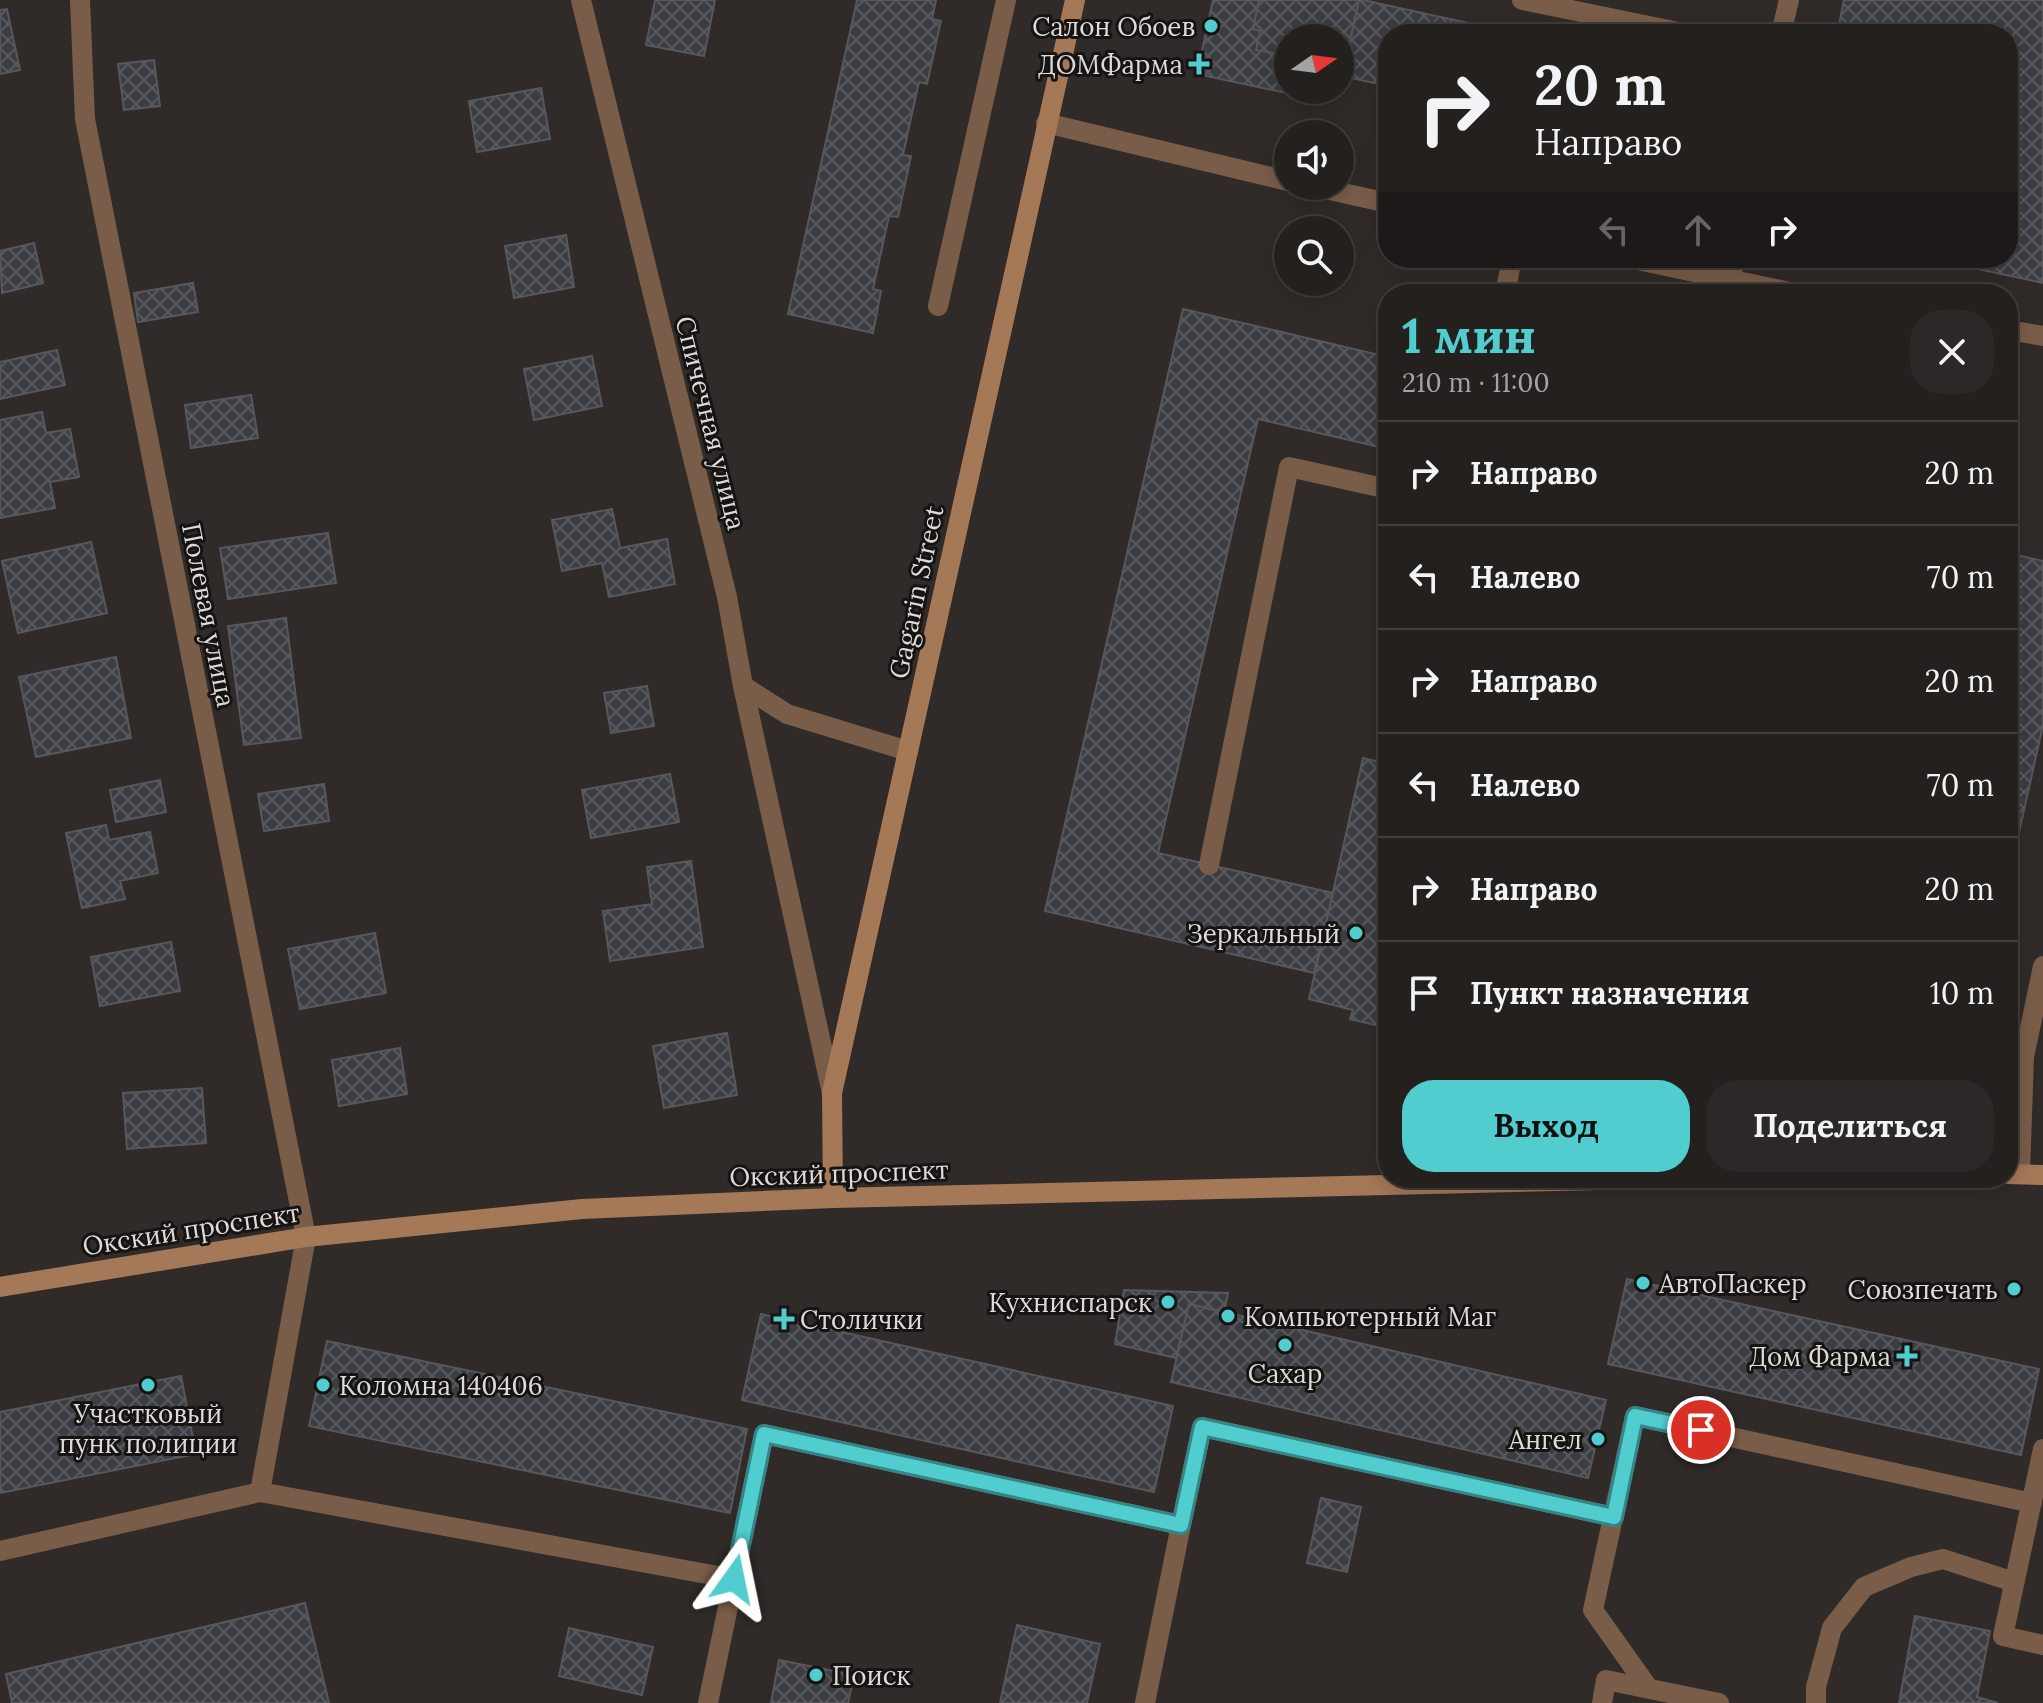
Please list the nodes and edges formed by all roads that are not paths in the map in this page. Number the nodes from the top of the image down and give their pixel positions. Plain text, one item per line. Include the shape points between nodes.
1 (80, 0) edge
2 (581, 0) edge
3 (1006, 0) edge
4 (1075, 0) edge
5 (1522, 0) edge
6 (1789, 0) edge
7 (1639, 24) edge
8 (1783, 24) edge
9 (1046, 123) junction
10 (1274, 178) edge
11 (1354, 195) edge
12 (1378, 201) edge
13 (1670, 268) edge
14 (1733, 268) edge
15 (1730, 282) junction
16 (1742, 284) edge
17 (938, 306) dead end
18 (2018, 332) edge
19 (2043, 336) edge
20 (1378, 487) edge
21 (743, 686) junction
22 (908, 751) junction
23 (1209, 865) dead end
24 (2043, 966) edge
25 (832, 1093) junction
26 (2018, 1127) edge
27 (2018, 1174) edge
28 (2043, 1175) edge
29 (1378, 1184) edge
30 (833, 1198) junction
31 (306, 1237) junction
32 (0, 1287) edge
33 (2043, 1449) edge
34 (260, 1492) junction
35 (2032, 1503) junction
36 (1614, 1517) junction
37 (1181, 1525) junction
38 (0, 1551) edge
39 (2014, 1582) junction
40 (732, 1589) junction
41 (2043, 1645) edge
42 (1649, 1689) junction
43 (708, 1703) edge
44 (1145, 1703) edge
45 (1602, 1703) edge
46 (1719, 1703) edge
47 (1816, 1703) edge

1 - 31 street, Полевая улица via 85,119
2 - 21 street, Спичечная улица via 727,597
3 - 17 street
4 - 9 main road, Gagarin Street
5 - 7 street
6 - 8 street
9 - 10 street
9 - 22 main road, Gagarin Street
11 - 12 street
13 - 15 street
14 - 15 street
15 - 16 street
18 - 19 street
20 - 23 street via 1289,467
21 - 22 street via 787,714
21 - 25 street, Спичечная улица
22 - 25 main road, Gagarin Street
24 - 26 street via 2024,1057
25 - 30 main road, Gagarin Street
27 - 28 main road
29 - 30 main road, Окский проспект
30 - 31 main road, Окский проспект via 582,1209
31 - 32 main road, Окский проспект
31 - 34 street
33 - 35 street
34 - 38 street
34 - 40 street
35 - 36 street via 1635,1416
35 - 39 street
36 - 37 street via 1202,1427
36 - 42 street via 1593,1610
37 - 40 street via 764,1434
37 - 44 street
39 - 41 street via 2003,1636
39 - 47 street via 1943,1559 1864,1587 1832,1628
40 - 43 street
42 - 45 street via 1606,1680
42 - 46 street

